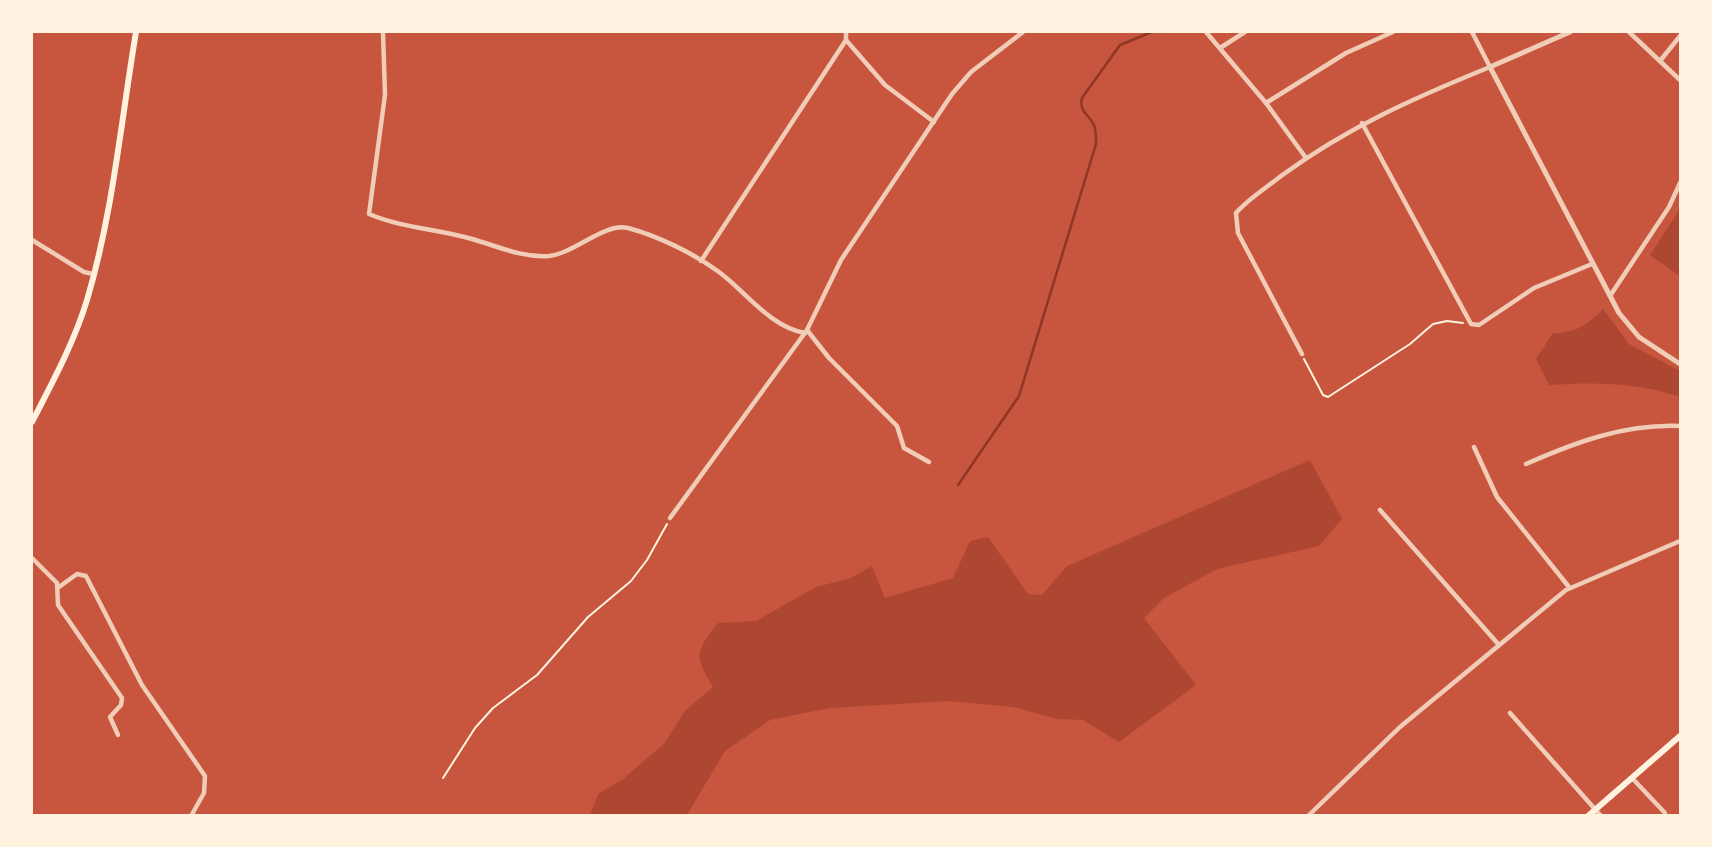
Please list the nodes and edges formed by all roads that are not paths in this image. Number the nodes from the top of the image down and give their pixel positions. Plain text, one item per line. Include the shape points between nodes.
1 (136, 32) edge
2 (383, 32) edge
3 (846, 32) edge
4 (1023, 32) edge
5 (1206, 32) edge
6 (1245, 32) edge
7 (1393, 32) edge
8 (1472, 32) edge
9 (1570, 32) edge
10 (1629, 32) edge
11 (1681, 36) edge
12 (846, 40) junction
13 (1220, 48) junction
14 (1660, 61) junction
15 (1490, 67) junction
16 (1681, 80) edge
17 (1266, 103) junction
18 (934, 122) junction
19 (1362, 123) junction
20 (1306, 158) junction
21 (1681, 183) edge
22 (32, 240) edge
23 (701, 261) junction
24 (1591, 264) junction
25 (93, 274) junction
26 (1610, 297) junction
27 (806, 331) junction
28 (1302, 354) road end
29 (1681, 364) edge
30 (32, 422) edge
31 (1681, 426) edge
32 (1474, 447) dead end
33 (929, 462) dead end
34 (1526, 464) dead end
35 (1380, 510) dead end
36 (670, 518) road end
37 (1681, 541) edge
38 (32, 558) edge
39 (59, 587) junction
40 (1570, 587) junction
41 (1499, 645) junction
42 (1510, 713) dead end
43 (118, 734) dead end
44 (1681, 736) edge
45 (1632, 778) junction
46 (1595, 809) junction
47 (1665, 813) dead end
48 (191, 816) edge
49 (1308, 816) edge
50 (1588, 816) edge
51 (1601, 816) edge

1 - 25 main road via 116,171
2 - 23 street via 385,95 369,214 530,255 559,254 620,227
3 - 12 street
4 - 18 street via 966,77
5 - 13 street
6 - 13 street
7 - 17 street via 1346,53
8 - 15 street
9 - 15 street
10 - 14 street
11 - 14 street
12 - 18 street via 885,85
12 - 23 street
13 - 17 street
14 - 16 street
15 - 19 street
15 - 24 street
17 - 20 street
18 - 27 street via 841,260
19 - 20 street
19 - 24 street via 1471,324 1479,326 1534,288
20 - 28 street via 1237,211 1234,220
21 - 26 street
22 - 25 street
23 - 27 street via 771,315
24 - 26 street
25 - 30 main road via 74,335
26 - 29 street via 1639,337
27 - 33 street via 897,426 904,448
27 - 36 street
31 - 34 street via 1649,425 1608,433
32 - 40 street via 1497,497
35 - 41 street
37 - 40 street
38 - 39 street
39 - 43 street via 59,608 122,698 110,718
39 - 48 street via 77,575 86,576 142,685 205,776 204,793
40 - 41 street
41 - 49 street via 1400,727
42 - 46 street
44 - 45 main road
45 - 46 main road
45 - 47 street
46 - 50 main road
46 - 51 street

